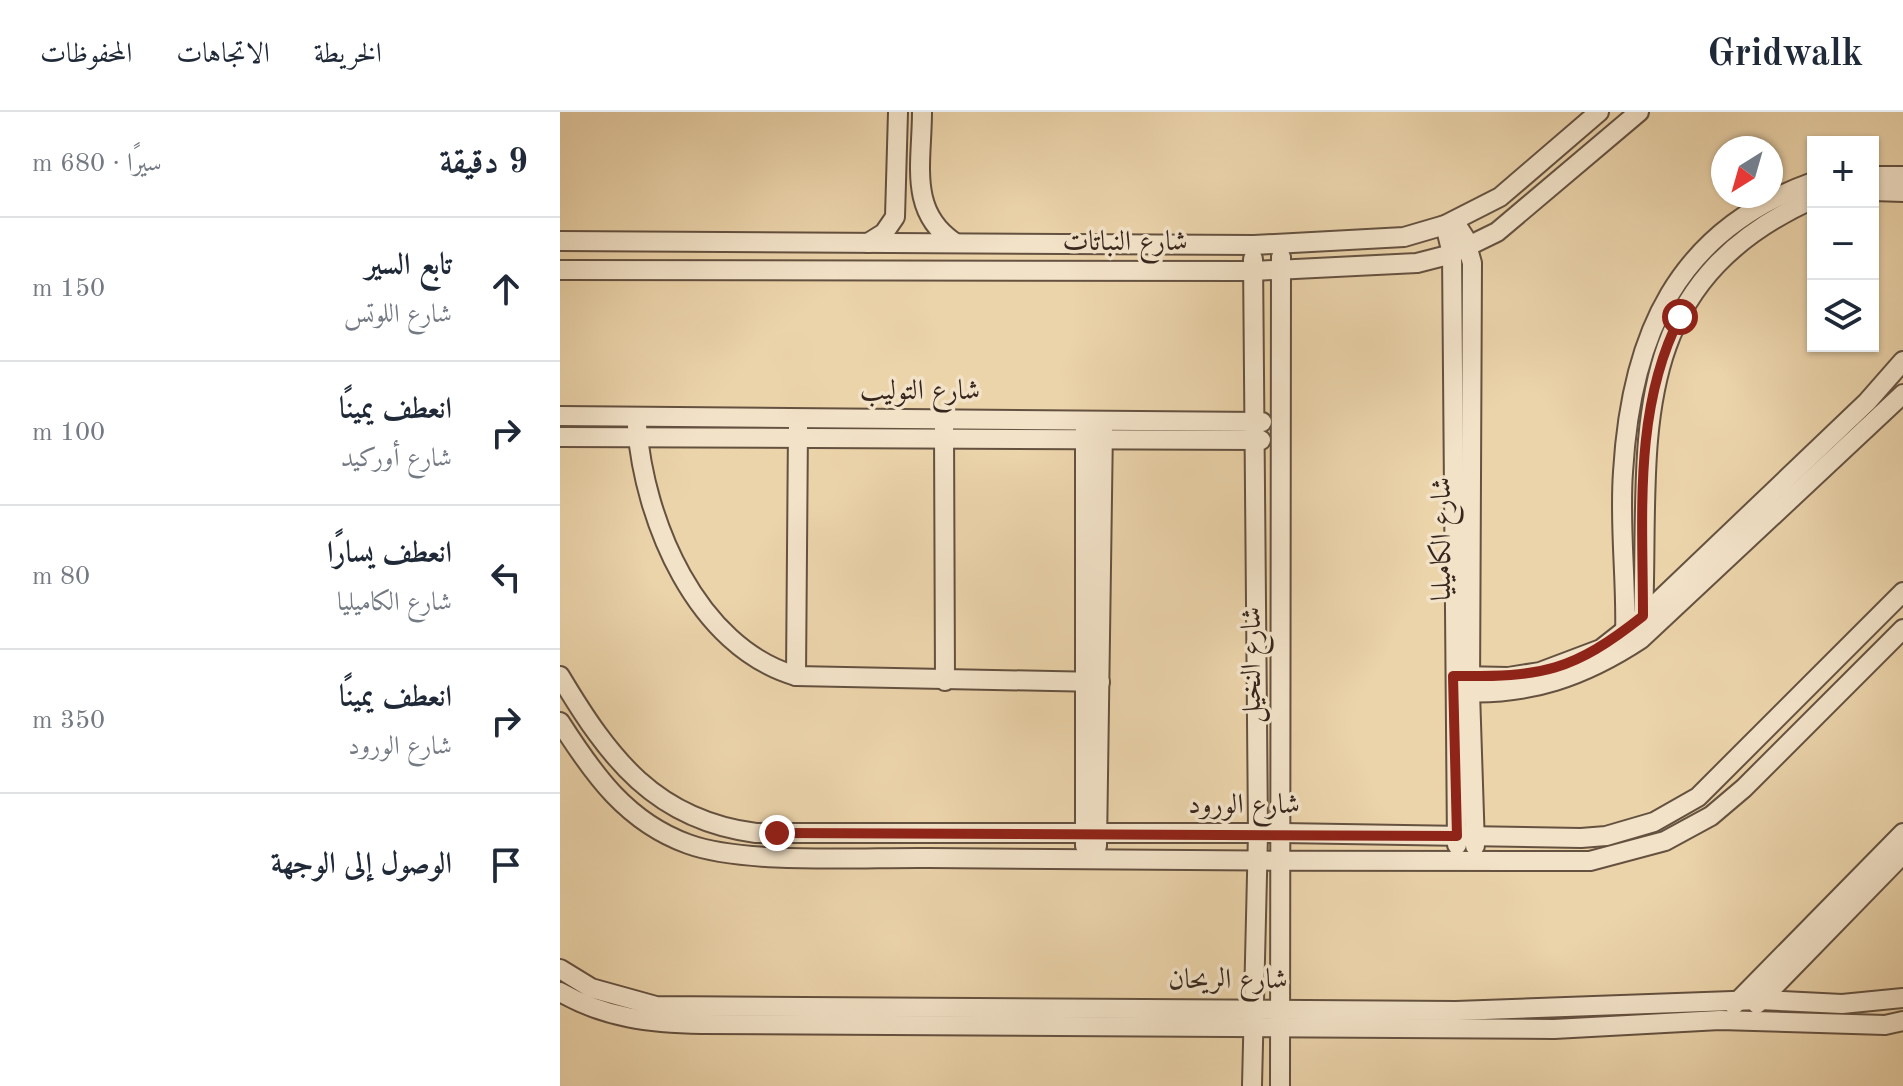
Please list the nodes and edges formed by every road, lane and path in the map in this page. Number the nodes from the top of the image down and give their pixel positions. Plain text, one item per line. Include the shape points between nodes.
1 (898, 112) edge
2 (922, 112) edge
3 (1599, 112) edge
4 (1639, 112) edge
5 (1879, 176) edge
6 (1903, 176) edge
7 (1807, 185) edge
8 (1879, 191) edge
9 (1903, 192) edge
10 (1807, 202) edge
11 (1450, 223) junction
12 (560, 241) edge
13 (954, 242) junction
14 (868, 243) junction
15 (1280, 243) junction
16 (1254, 245) junction
17 (1460, 250) junction
18 (1283, 269) junction
19 (560, 270) edge
20 (1253, 271) junction
21 (1903, 361) edge
22 (1903, 394) edge
23 (1867, 402) junction
24 (560, 416) edge
25 (1881, 416) junction
26 (636, 417) junction
27 (797, 419) junction
28 (945, 420) junction
29 (1094, 430) junction
30 (1252, 431) junction
31 (1280, 431) junction
32 (560, 437) edge
33 (638, 438) junction
34 (798, 438) junction
35 (944, 439) junction
36 (1903, 592) edge
37 (1643, 616) junction
38 (1903, 629) edge
39 (1633, 634) junction
40 (1842, 654) junction
41 (1859, 673) junction
42 (796, 676) junction
43 (945, 681) junction
44 (1092, 682) junction
45 (562, 683) edge
46 (1462, 684) junction
47 (560, 722) edge
48 (777, 833) junction
49 (826, 833) junction
50 (1258, 833) junction
51 (1282, 833) junction
52 (1903, 833) edge
53 (1091, 835) junction
54 (1466, 836) junction
55 (1545, 839) junction
56 (1903, 854) edge
57 (775, 855) junction
58 (825, 856) junction
59 (1091, 860) junction
60 (1281, 860) junction
61 (1258, 861) junction
62 (1466, 861) junction
63 (1543, 861) junction
64 (560, 971) edge
65 (560, 992) edge
66 (1903, 998) edge
67 (1760, 1000) junction
68 (1737, 1001) junction
69 (1842, 1004) junction
70 (1554, 1010) junction
71 (1279, 1018) junction
72 (1253, 1019) junction
73 (1456, 1020) junction
74 (1720, 1020) junction
75 (1742, 1021) junction
76 (1903, 1021) edge
77 (1843, 1024) junction
78 (1554, 1029) junction
79 (1252, 1086) edge
80 (1280, 1086) edge

1 - 14 street via 895,217
2 - 13 street via 921,200 927,217
3 - 11 street, شارع النباتات via 1500,197
4 - 17 street, شارع النباتات via 1506,225
5 - 6 street
7 - 39 street via 1761,206 1716,239 1678,281 1642,350 1628,411 1623,474
8 - 9 street
10 - 37 street via 1770,221 1729,253 1695,293 1662,357 1643,472
11 - 15 street, شارع النباتات via 1404,237
11 - 17 street, شارع الكاميليا
12 - 14 street, شارع النباتات
13 - 14 street, شارع النباتات
13 - 16 street, شارع النباتات
15 - 16 street, شارع النباتات
15 - 18 street, شارع النخيل
16 - 20 street, شارع النخيل
17 - 18 street, شارع النباتات via 1417,263
17 - 46 street, شارع الكاميليا
18 - 20 street, شارع النباتات
18 - 31 street, شارع النخيل
19 - 20 street, شارع النباتات
20 - 30 street, شارع النخيل
21 - 23 street
22 - 25 street
23 - 25 street
23 - 37 street
24 - 26 street, شارع التوليب
25 - 39 street
26 - 27 street, شارع التوليب
26 - 33 street
27 - 28 street, شارع التوليب
27 - 34 street
28 - 29 street, شارع التوليب
28 - 35 street
29 - 30 street, شارع التوليب
29 - 35 street, شارع التوليب
29 - 44 street
30 - 31 street, شارع التوليب
30 - 50 street, شارع النخيل
31 - 51 street, شارع النخيل
32 - 33 street, شارع التوليب
33 - 34 street, شارع التوليب
33 - 42 street via 653,514 686,583 736,640 780,672
34 - 35 street, شارع التوليب
34 - 42 street
35 - 43 street
36 - 40 street, شارع الورود
37 - 39 street
38 - 41 street, شارع الورود
39 - 46 street via 1540,672
39 - 46 street via 1624,650 1602,665 1540,687 1508,692
40 - 41 street
40 - 55 street, شارع الورود via 1711,787 1677,811 1606,836
41 - 63 street, شارع الورود via 1738,794 1689,829 1616,856
42 - 43 street
43 - 44 street
44 - 53 street
45 - 48 street, شارع الورود via 613,755 660,799 727,829
46 - 54 street, شارع الكاميليا
47 - 57 street, شارع الورود via 609,792 660,832 722,853
48 - 49 street, شارع الورود
48 - 57 street
49 - 53 street, شارع الورود
49 - 58 street
50 - 51 street, شارع الورود
50 - 53 street, شارع الورود
50 - 61 street, شارع النخيل
51 - 54 street, شارع الورود
51 - 60 street, شارع النخيل
52 - 68 street
53 - 59 street
54 - 55 street, شارع الورود
54 - 62 street, شارع الكاميليا
55 - 63 street
56 - 67 street
57 - 58 street, شارع الورود
58 - 59 street, شارع الورود
59 - 61 street, شارع الورود
60 - 61 street, شارع الورود
60 - 62 street, شارع الورود
60 - 71 street, شارع النخيل
61 - 72 street, شارع النخيل
62 - 63 street, شارع الورود
64 - 72 street, شارع الريحان via 591,988 656,1006
65 - 72 street, شارع الريحان via 583,1005 653,1023
66 - 69 street, شارع الريحان
67 - 68 street, شارع الريحان
67 - 69 street, شارع الريحان
67 - 75 street
68 - 70 street, شارع الريحان
68 - 74 street
69 - 77 street
70 - 73 street, شارع الريحان
70 - 78 street
71 - 72 street, شارع الريحان
71 - 73 street, شارع الريحان
71 - 80 street, شارع النخيل
72 - 79 street, شارع النخيل
73 - 78 street, شارع الريحان
74 - 75 street, شارع الريحان
74 - 78 street, شارع الريحان
75 - 77 street, شارع الريحان
76 - 77 street, شارع الريحان

